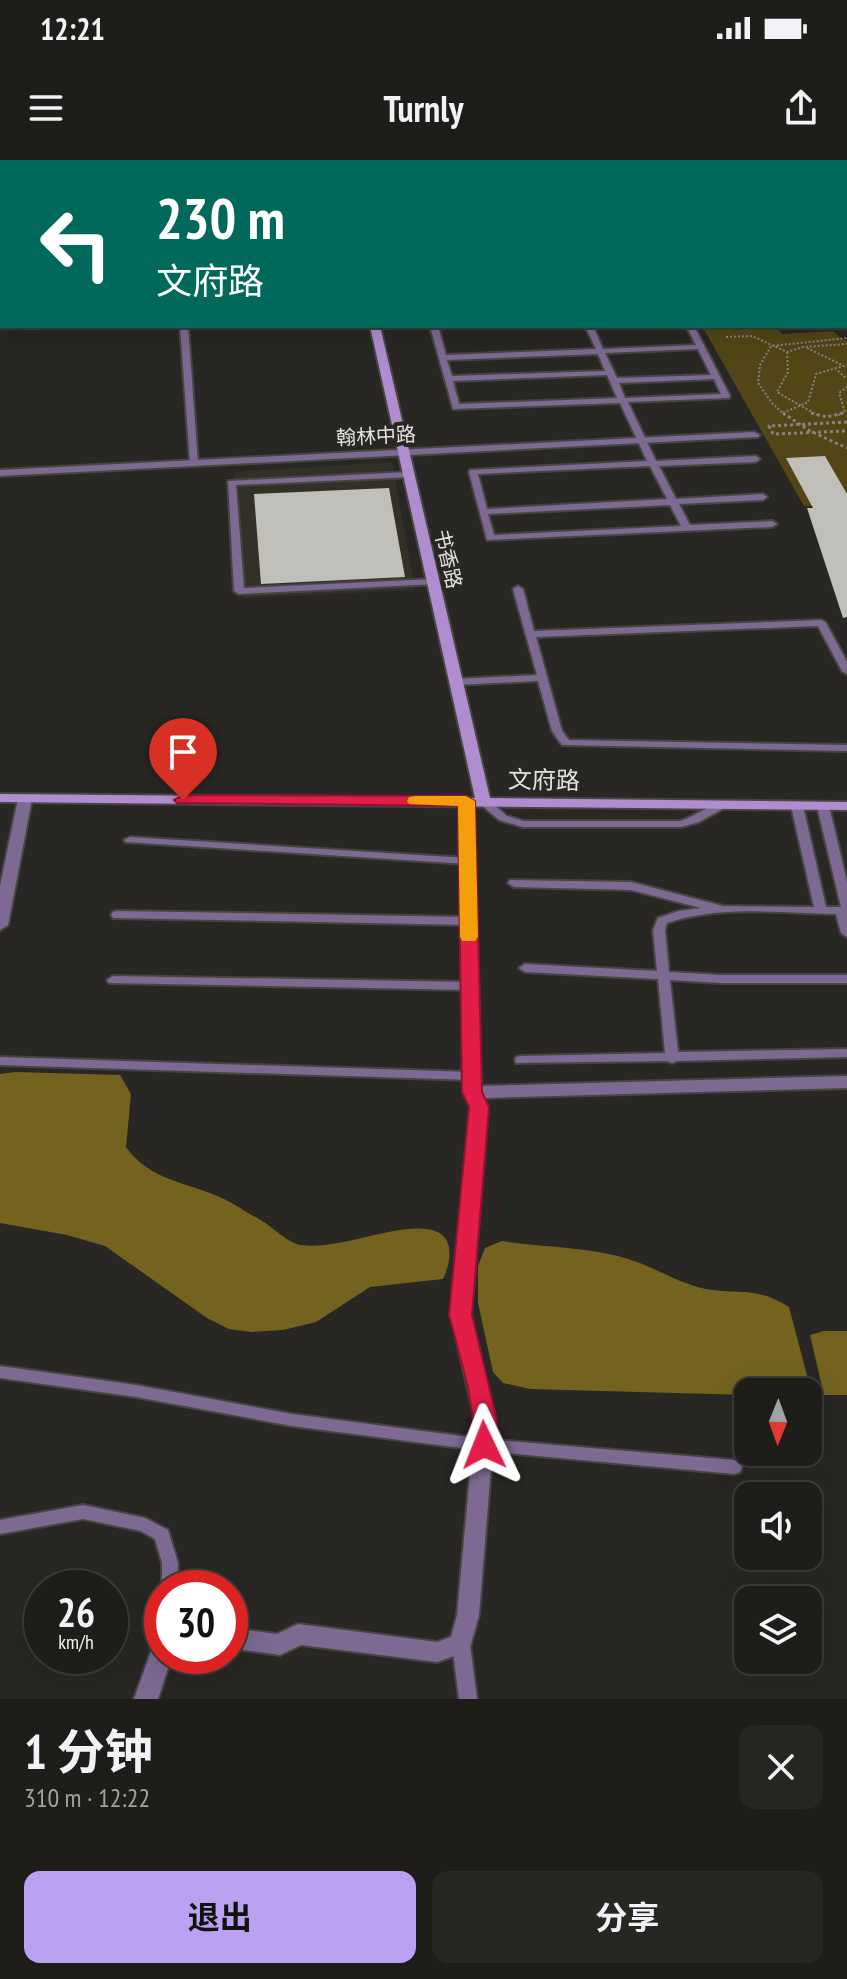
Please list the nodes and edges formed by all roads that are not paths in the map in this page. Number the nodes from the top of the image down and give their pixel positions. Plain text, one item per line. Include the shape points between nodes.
1 (184, 328) edge
2 (375, 328) edge
3 (434, 328) edge
4 (590, 328) edge
5 (691, 328) edge
6 (701, 347) junction
7 (600, 351) junction
8 (442, 358) junction
9 (612, 377) junction
10 (716, 377) junction
11 (449, 379) junction
12 (623, 401) junction
13 (754, 435) dead end
14 (641, 441) junction
15 (403, 453) junction
16 (756, 459) dead end
17 (194, 463) junction
18 (653, 464) junction
19 (0, 473) edge
20 (409, 475) junction
21 (763, 497) dead end
22 (673, 502) junction
23 (483, 512) junction
24 (772, 524) dead end
25 (687, 528) junction
26 (433, 582) junction
27 (518, 589) dead end
28 (532, 634) junction
29 (847, 671) edge
30 (543, 678) junction
31 (455, 682) junction
32 (847, 748) edge
33 (0, 798) edge
34 (25, 799) junction
35 (474, 801) junction
36 (724, 805) junction
37 (797, 806) junction
38 (823, 806) junction
39 (847, 806) edge
40 (130, 840) dead end
41 (467, 861) junction
42 (514, 883) dead end
43 (845, 910) edge
44 (729, 911) junction
45 (821, 911) junction
46 (117, 915) dead end
47 (469, 921) junction
48 (0, 925) edge
49 (847, 933) edge
50 (525, 968) dead end
51 (663, 974) junction
52 (846, 976) edge
53 (113, 980) dead end
54 (470, 986) junction
55 (847, 1053) edge
56 (672, 1059) junction
57 (521, 1060) dead end
58 (0, 1061) edge
59 (847, 1082) edge
60 (472, 1084) junction
61 (0, 1372) edge
62 (484, 1445) junction
63 (734, 1467) dead end
64 (0, 1527) edge
65 (170, 1570) edge
66 (248, 1641) edge
67 (461, 1644) junction
68 (154, 1674) edge
69 (146, 1699) edge
70 (468, 1699) edge

1 - 17 lane
2 - 15 street, 书香路
3 - 8 lane
4 - 7 lane
5 - 6 lane
6 - 7 lane
6 - 10 lane
7 - 8 lane
7 - 9 lane
8 - 11 lane
9 - 10 lane
9 - 11 lane
9 - 12 lane
10 - 12 lane via 726,396
11 - 12 lane via 456,407
12 - 14 lane
13 - 14 street, 翰林中路
14 - 15 street, 翰林中路
14 - 18 lane
15 - 17 street, 翰林中路
15 - 20 street, 书香路
16 - 18 lane
17 - 19 street, 翰林中路
18 - 22 lane
18 - 23 lane via 473,472
20 - 26 street, 书香路
20 - 26 lane via 231,483 239,591
21 - 22 lane
22 - 23 lane
22 - 25 lane
23 - 25 lane via 490,538
24 - 25 lane
26 - 31 street, 书香路
27 - 28 lane
28 - 29 lane via 821,623
28 - 30 lane
30 - 31 lane
30 - 32 lane via 559,737 575,745
31 - 35 street, 书香路
33 - 34 street, 文府路
34 - 35 street, 文府路
34 - 48 street
35 - 36 street, 文府路
35 - 36 lane via 523,824 681,824
35 - 41 street
36 - 37 street, 文府路
37 - 38 street, 文府路
37 - 45 lane
38 - 39 street, 文府路
38 - 43 lane
40 - 41 lane
41 - 47 street
42 - 44 lane via 631,886
43 - 45 lane
43 - 49 lane
44 - 45 lane
44 - 51 lane via 662,921
46 - 47 lane
47 - 54 street
50 - 51 lane
51 - 52 lane via 721,979
51 - 56 lane
53 - 54 lane
54 - 60 street
55 - 56 lane
56 - 57 lane
58 - 60 lane
59 - 60 street
60 - 62 street via 479,1107 461,1315 485,1420
61 - 62 lane
62 - 63 lane
62 - 67 street
64 - 65 lane via 83,1512 145,1525 162,1535
66 - 67 street via 280,1645 298,1634 437,1652
67 - 70 lane
68 - 69 street

